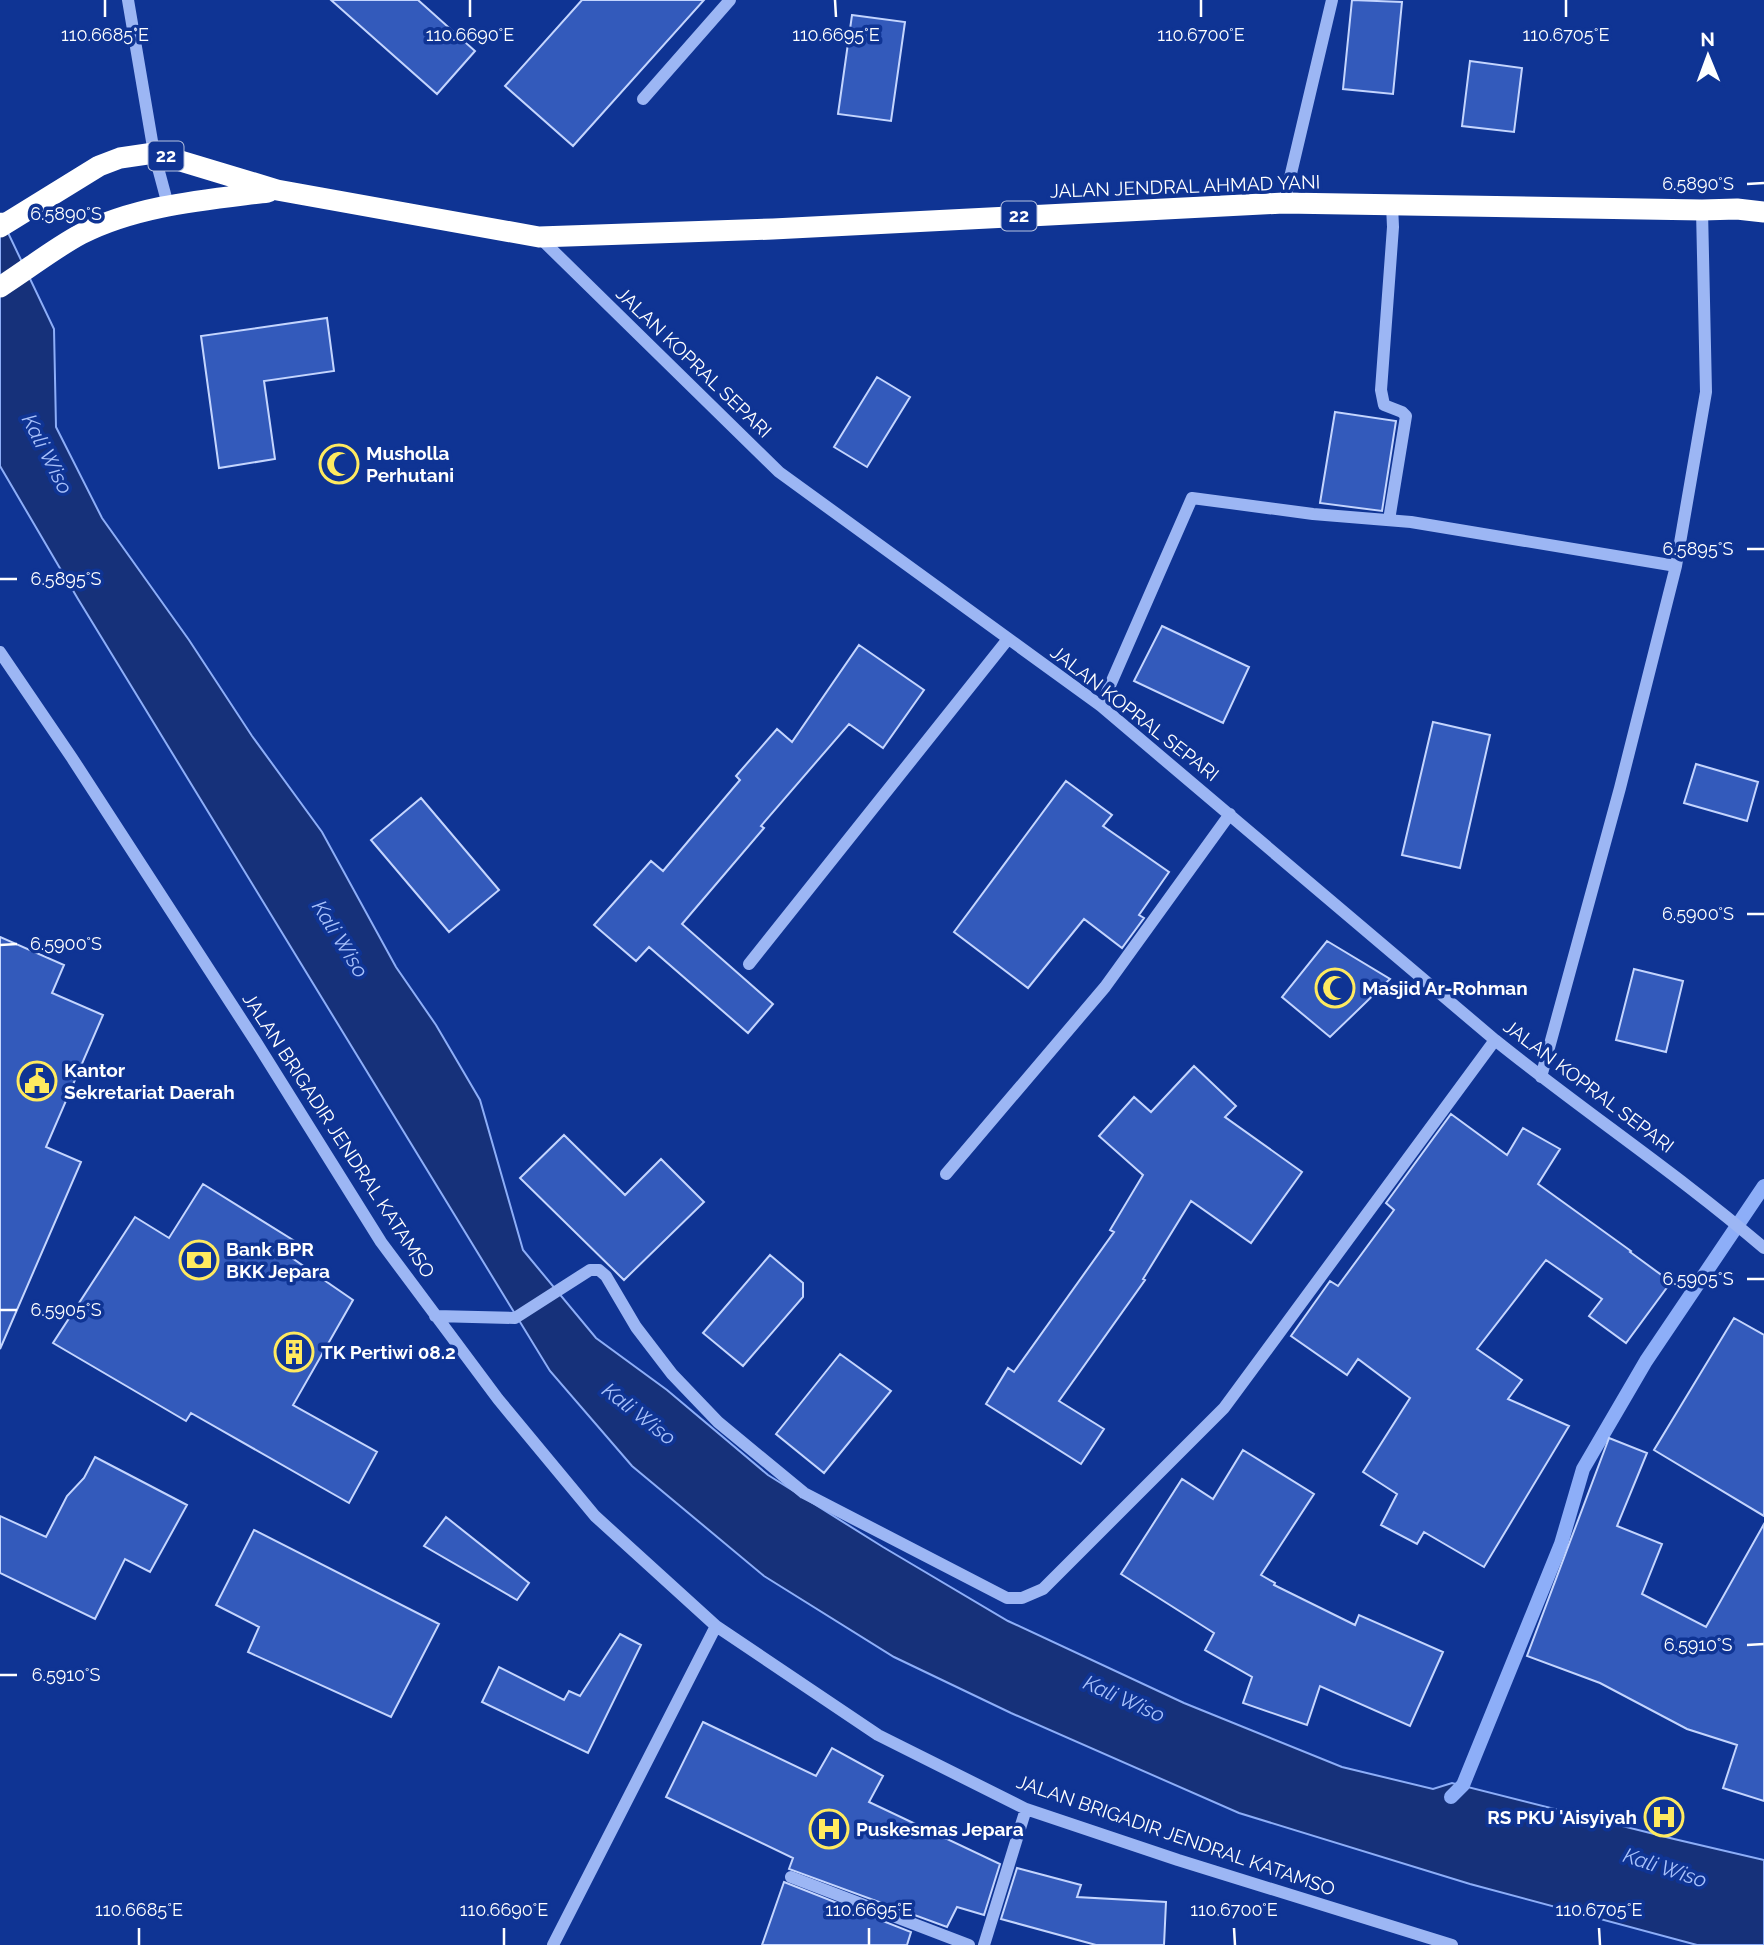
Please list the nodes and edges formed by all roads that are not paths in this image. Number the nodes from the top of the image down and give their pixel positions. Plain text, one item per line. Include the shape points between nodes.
1 (128, 0) edge
2 (730, 0) edge
3 (1332, 0) edge
4 (643, 99) dead end
5 (154, 153) junction
6 (277, 190) junction
7 (1284, 203) junction
8 (168, 205) junction
9 (1392, 205) junction
10 (1702, 210) junction
11 (1764, 212) edge
12 (0, 227) edge
13 (539, 237) junction
14 (0, 287) edge
15 (1389, 520) junction
16 (1676, 565) junction
17 (1008, 639) junction
18 (0, 652) edge
19 (1101, 706) junction
20 (1230, 814) junction
21 (749, 964) dead end
22 (1495, 1040) junction
23 (1541, 1077) junction
24 (946, 1174) dead end
25 (1764, 1248) edge
26 (435, 1316) junction
27 (716, 1626) junction
28 (1026, 1809) junction
29 (791, 1877) dead end
30 (553, 1945) edge
31 (969, 1945) edge
32 (984, 1945) edge
33 (1452, 1945) edge

1 - 5 street
2 - 4 street
3 - 7 street
5 - 6 highway, JALAN JENDRAL AHMAD YANI / 22
5 - 8 street
5 - 12 highway, JALAN JENDRAL AHMAD YANI / 22 via 99,166
6 - 8 highway, JALAN JENDRAL AHMAD YANI / 22
6 - 13 highway, JALAN JENDRAL AHMAD YANI / 22
7 - 9 highway, JALAN JENDRAL AHMAD YANI / 22
7 - 13 highway, JALAN JENDRAL AHMAD YANI / 22
8 - 14 highway, JALAN JENDRAL AHMAD YANI / 22 via 81,234
9 - 10 highway, JALAN JENDRAL AHMAD YANI / 22
9 - 15 street via 1381,390 1384,405 1406,416
10 - 11 highway, JALAN JENDRAL AHMAD YANI / 22
10 - 16 street via 1706,392
13 - 17 street, JALAN KOPRAL SEPARI via 779,472
15 - 16 street
15 - 19 street via 1192,498
16 - 23 street
17 - 19 street, JALAN KOPRAL SEPARI
17 - 21 street
18 - 26 street, JALAN BRIGADIR JENDRAL KATAMSO via 80,769 381,1242
19 - 20 street, JALAN KOPRAL SEPARI
20 - 22 street, JALAN KOPRAL SEPARI
20 - 24 street via 1105,987
22 - 23 street, JALAN KOPRAL SEPARI
22 - 26 street via 1224,1408 1043,1589 1022,1598 1007,1598 804,1493 719,1422 672,1374 599,1270 590,1270 515,1318
23 - 25 street, JALAN KOPRAL SEPARI via 1718,1208
26 - 27 street, JALAN BRIGADIR JENDRAL KATAMSO via 595,1516
27 - 28 street, JALAN BRIGADIR JENDRAL KATAMSO via 878,1735
27 - 30 street
28 - 32 street
28 - 33 street, JALAN BRIGADIR JENDRAL KATAMSO
29 - 31 street

